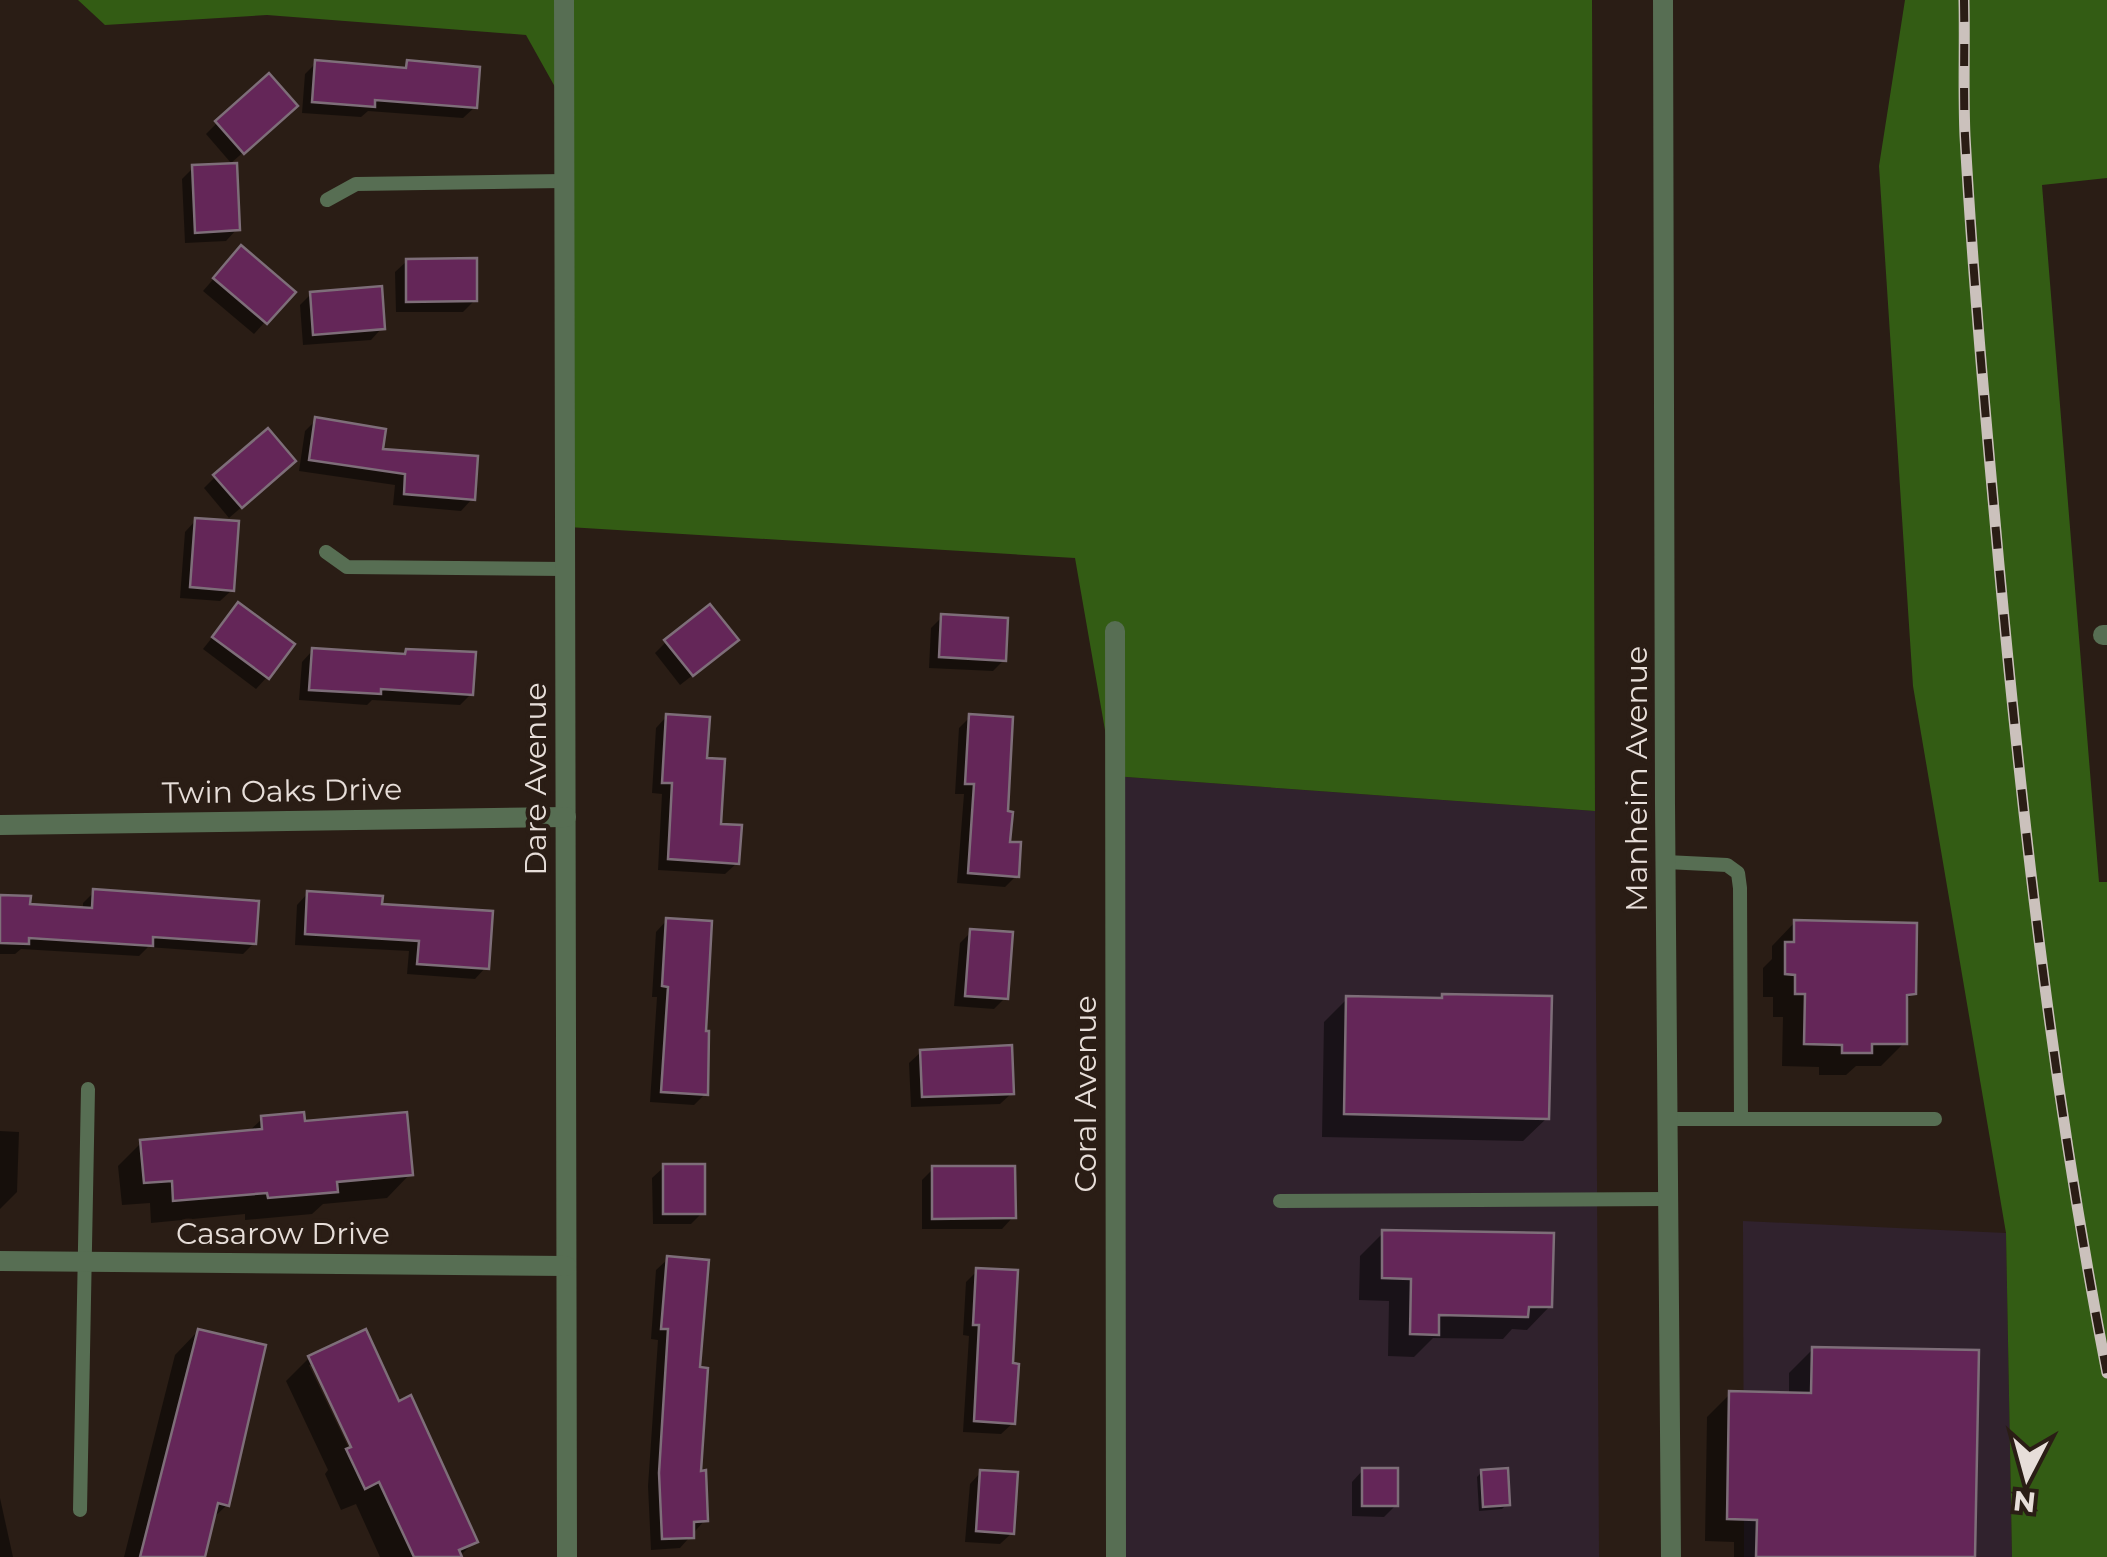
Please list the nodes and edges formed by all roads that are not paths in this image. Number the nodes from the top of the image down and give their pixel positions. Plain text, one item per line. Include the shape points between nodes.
1 (564, 0) edge
2 (1663, 0) edge
3 (564, 182) junction
4 (327, 200) dead end
5 (326, 552) dead end
6 (565, 570) junction
7 (1115, 631) dead end
8 (566, 817) junction
9 (0, 824) edge
10 (1666, 862) junction
11 (88, 1090) dead end
12 (1668, 1119) junction
13 (1741, 1119) junction
14 (1935, 1119) dead end
15 (1668, 1199) junction
16 (1280, 1201) dead end
17 (0, 1261) edge
18 (84, 1262) junction
19 (566, 1266) junction
20 (80, 1510) dead end
21 (567, 1557) edge
22 (1116, 1557) edge
23 (1671, 1557) edge

1 - 3 street, Dare Avenue
2 - 10 street, Manheim Avenue
3 - 4 lane via 356,184
3 - 6 street, Dare Avenue
5 - 6 lane via 347,567
6 - 8 street, Dare Avenue
7 - 22 street, Coral Avenue
8 - 9 street, Twin Oaks Drive
8 - 19 street, Dare Avenue
10 - 12 street, Manheim Avenue
10 - 13 lane via 1727,865 1738,873
11 - 18 lane
12 - 13 lane
12 - 15 street, Manheim Avenue
13 - 14 lane
15 - 16 lane
15 - 23 street, Manheim Avenue
17 - 18 street, Casarow Drive
18 - 19 street, Casarow Drive
18 - 20 lane
19 - 21 street, Dare Avenue

